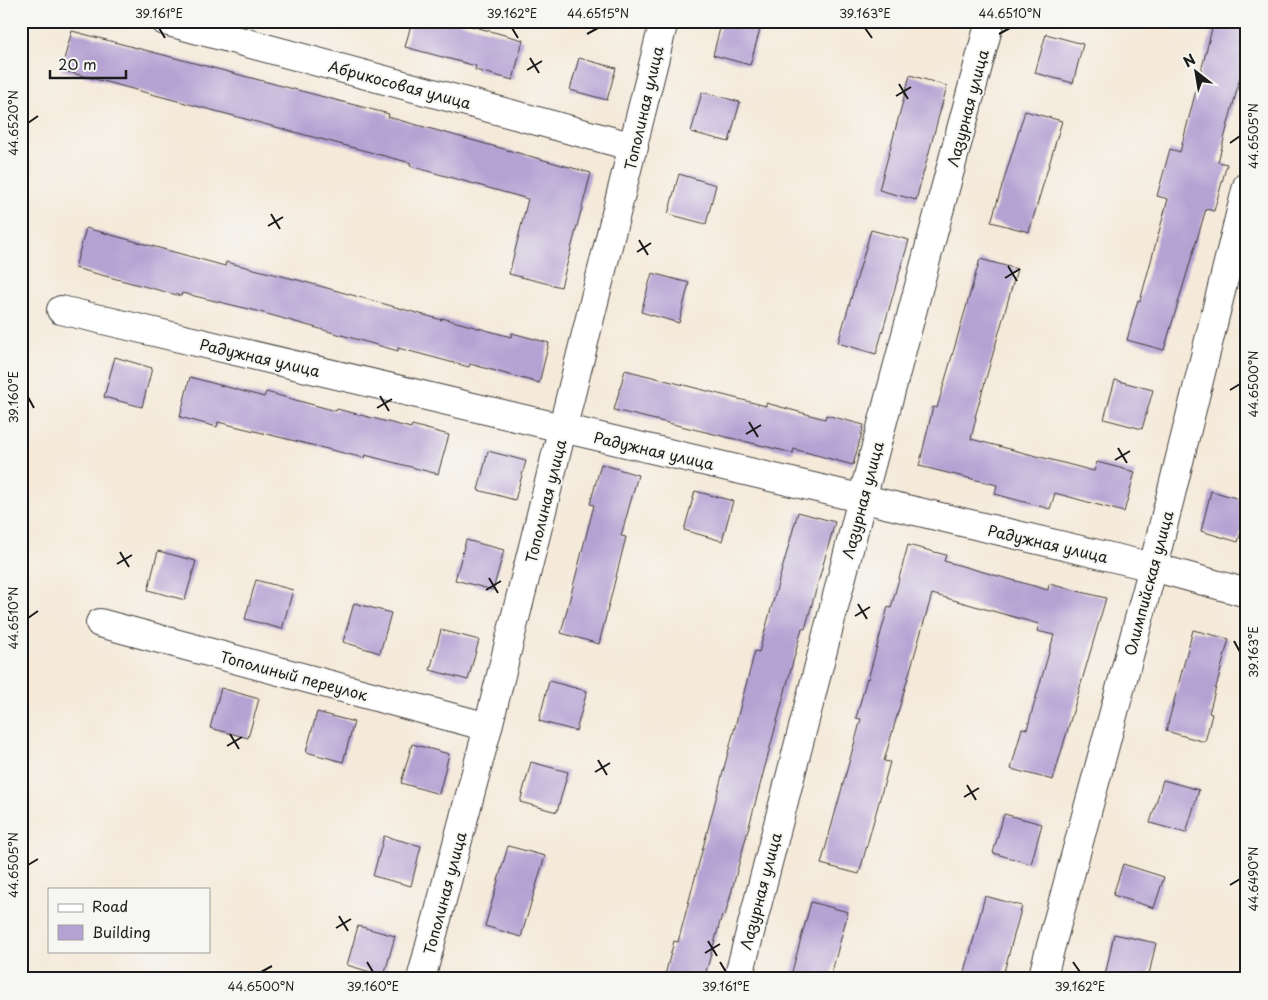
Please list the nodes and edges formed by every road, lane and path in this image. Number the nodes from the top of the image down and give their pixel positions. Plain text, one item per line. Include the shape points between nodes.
1 (166, 21) edge
2 (664, 21) edge
3 (990, 21) edge
4 (634, 146) junction
5 (1247, 186) edge
6 (61, 310) dead end
7 (563, 428) junction
8 (862, 499) junction
9 (1153, 568) junction
10 (1247, 593) edge
11 (100, 623) dead end
12 (488, 727) junction
13 (421, 979) edge
14 (738, 979) edge
15 (1042, 979) edge

1 - 4 street, Абрикосовая улица
2 - 4 street, Тополиная улица
3 - 8 street, Лазурная улица
4 - 7 street, Тополиная улица
5 - 9 street, Олимпийская улица
6 - 7 street, Радужная улица
7 - 8 street, Радужная улица
7 - 12 street, Тополиная улица
8 - 9 street, Радужная улица
8 - 14 street, Лазурная улица
9 - 10 street, Радужная улица
9 - 15 street, Олимпийская улица
11 - 12 street, Тополиный переулок
12 - 13 street, Тополиная улица

